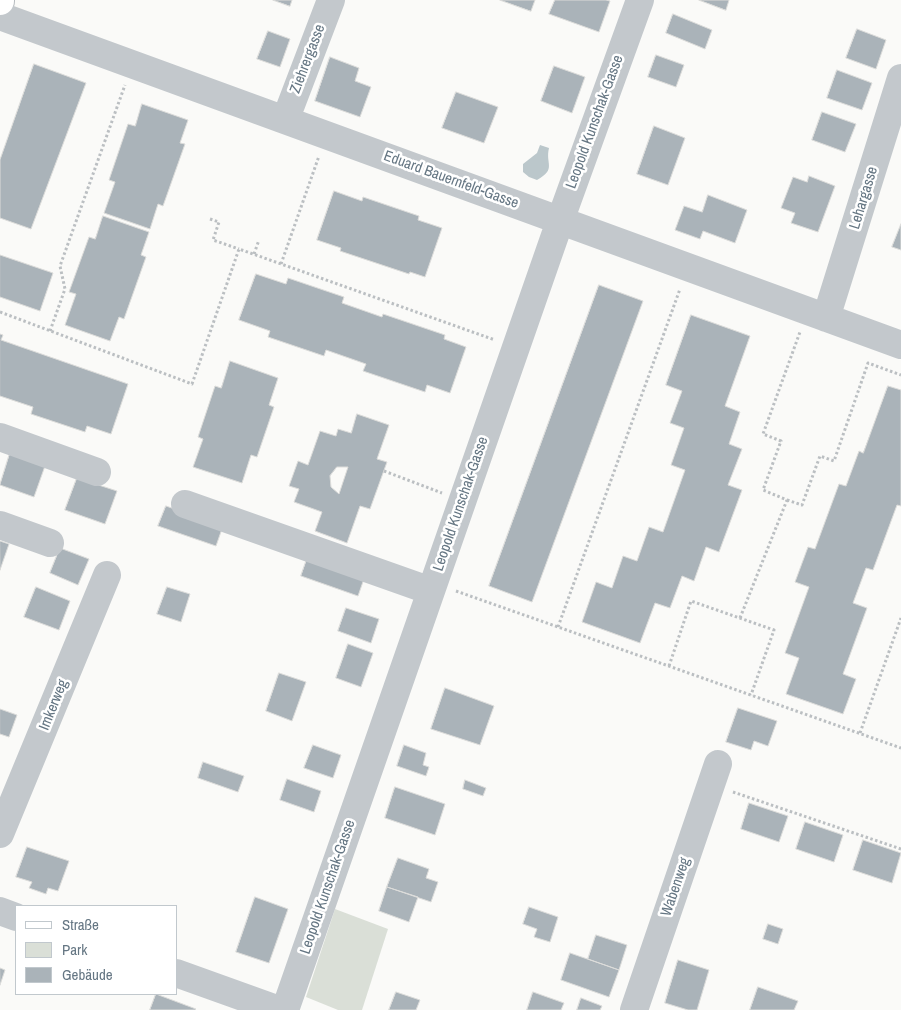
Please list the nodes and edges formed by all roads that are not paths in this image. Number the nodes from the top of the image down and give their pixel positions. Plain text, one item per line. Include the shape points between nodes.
1 (331, 0) edge
2 (640, 0) edge
3 (0, 16) edge
4 (901, 78) edge
5 (286, 118) junction
6 (560, 221) junction
7 (817, 315) junction
8 (901, 345) edge
9 (0, 437) edge
10 (97, 472) dead end
11 (185, 504) dead end
12 (0, 525) edge
13 (50, 543) dead end
14 (107, 575) dead end
15 (432, 587) junction
16 (714, 775) road end
17 (0, 834) edge
18 (0, 911) edge
19 (15, 916) edge
20 (178, 974) edge
21 (280, 1010) edge
22 (285, 1010) edge
23 (634, 1010) edge

1 - 5 street, Ziehrergasse
2 - 6 street, Leopold Kunschak-Gasse
3 - 5 street, Eduard Bauernfeld-Gasse
4 - 7 street, Lehargasse
5 - 6 street, Eduard Bauernfeld-Gasse
6 - 7 street, Eduard Bauernfeld-Gasse
6 - 15 street, Leopold Kunschak-Gasse
7 - 8 street, Eduard Bauernfeld-Gasse
9 - 10 street
11 - 15 street
12 - 13 street
14 - 17 street, Imkerweg
15 - 22 street, Leopold Kunschak-Gasse
16 - 23 street, Wabenweg
18 - 19 street
20 - 21 street

